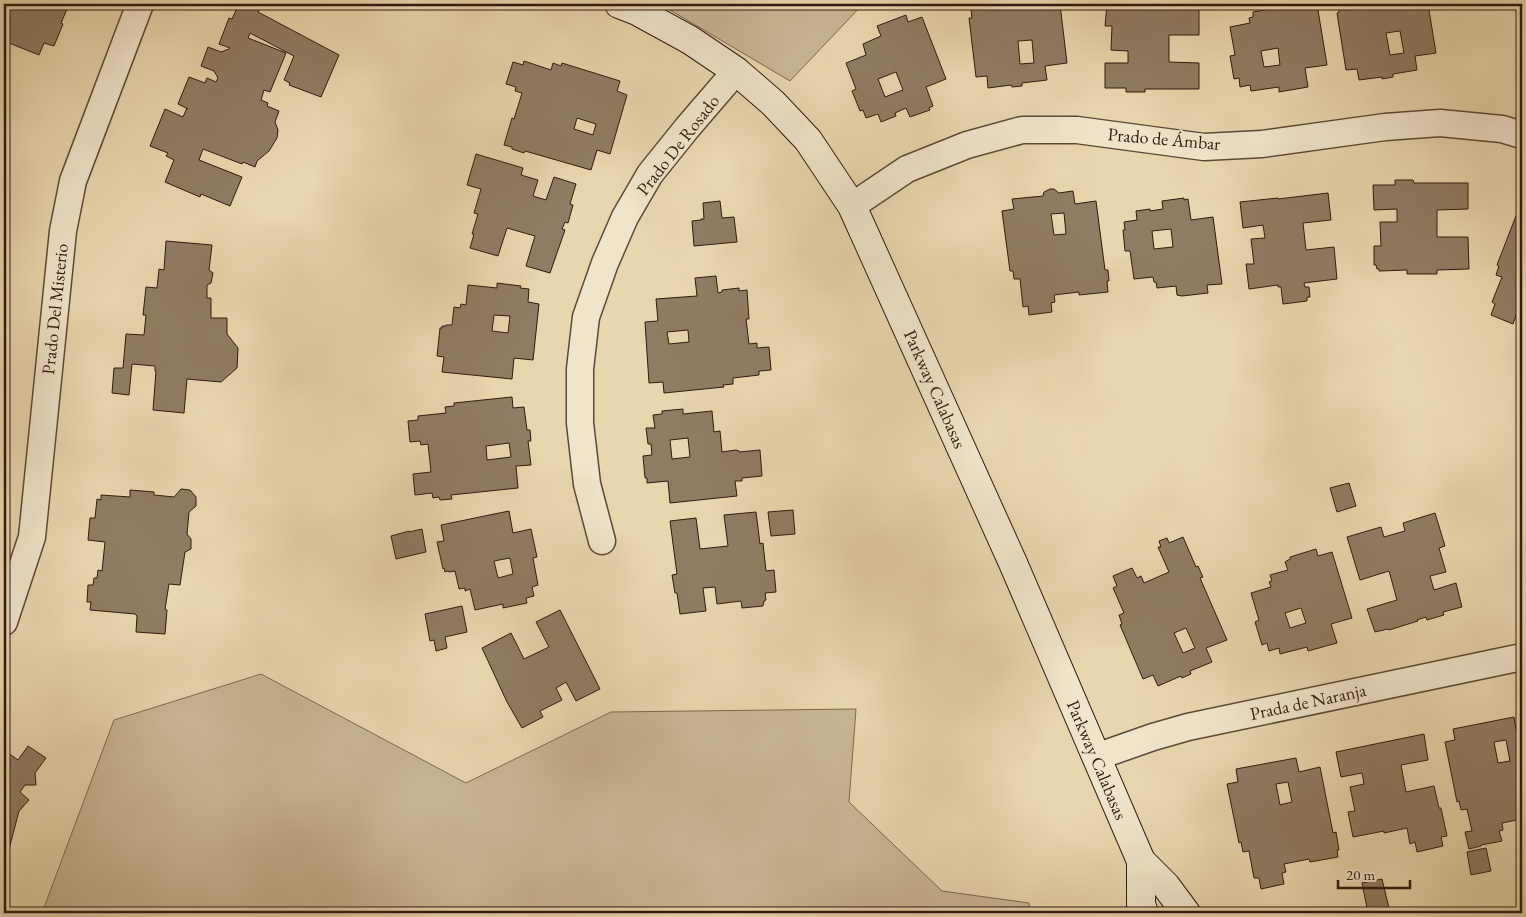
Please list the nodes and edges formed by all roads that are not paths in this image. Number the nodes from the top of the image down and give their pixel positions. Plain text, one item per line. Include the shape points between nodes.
1 (140, 4) edge
2 (619, 4) edge
3 (736, 71) junction
4 (1522, 134) edge
5 (852, 206) junction
6 (602, 540) dead end
7 (4, 622) edge
8 (1522, 657) edge
9 (1096, 757) junction
10 (1141, 861) junction
11 (1144, 913) edge
12 (1186, 913) edge

1 - 7 street, Prado Del Misterio via 73,181 63,231 32,537
2 - 3 street, Parkway Calabasas via 690,40
3 - 5 street, Parkway Calabasas via 808,140
3 - 6 street, Prado De Rosado via 650,174 625,217 586,317 580,369 580,423 587,484
4 - 5 street, Prado de Ámbar via 1440,123 1262,144 1204,147 1077,130 1022,130 967,145 907,169
5 - 9 street, Parkway Calabasas via 1013,563
8 - 9 street, Prada de Naranja via 1188,727
9 - 10 street, Parkway Calabasas
10 - 11 street, Parkway Calabasas
10 - 12 street, Parkway Calabasas via 1166,886

